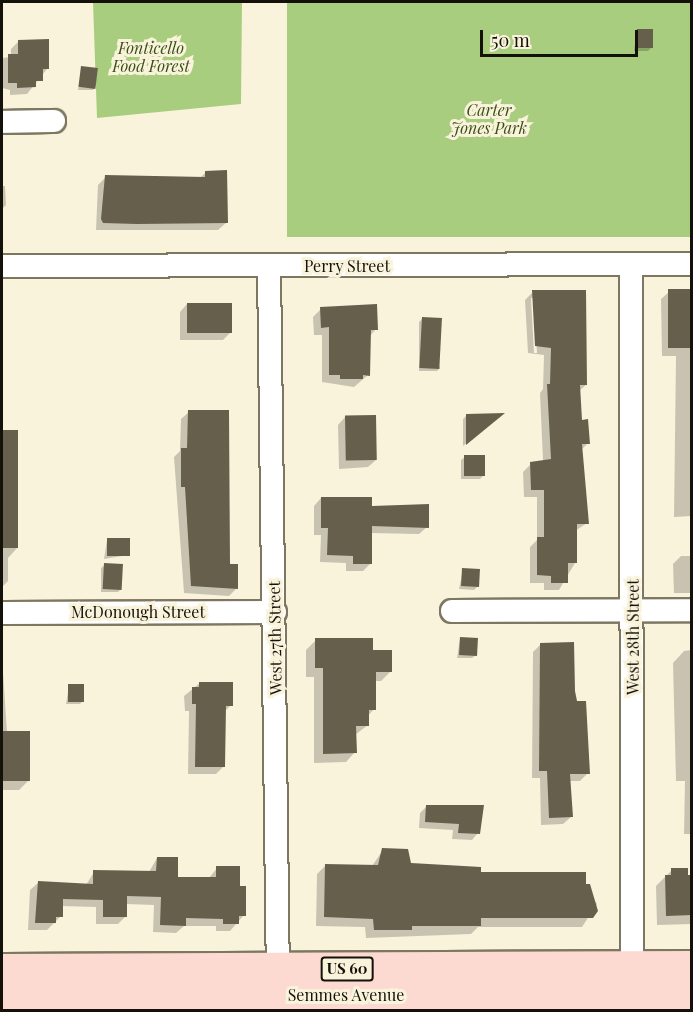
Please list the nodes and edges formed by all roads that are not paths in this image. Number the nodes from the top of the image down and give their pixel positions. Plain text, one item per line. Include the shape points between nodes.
1 (54, 121) dead end
2 (2, 122) edge
3 (631, 264) junction
4 (692, 264) edge
5 (2, 266) edge
6 (269, 266) junction
7 (633, 610) junction
8 (692, 610) edge
9 (452, 611) dead end
10 (275, 612) junction
11 (2, 613) edge
12 (692, 967) edge
13 (2, 970) edge
14 (632, 991) edge
15 (278, 992) edge
16 (692, 994) edge
17 (2, 998) edge

1 - 2 street
3 - 4 street, Perry Street
3 - 6 street, Perry Street
3 - 7 street, West 28th Street
5 - 6 street, Perry Street
6 - 10 street, West 27th Street
7 - 8 street
7 - 9 street
7 - 14 street, West 28th Street
10 - 11 street, McDonough Street
10 - 15 street, West 27th Street
12 - 14 main road, Semmes Avenue / US 60
13 - 15 main road, Semmes Avenue / US 60
14 - 15 main road, Semmes Avenue / US 60
14 - 16 main road, Semmes Avenue / US 60
15 - 17 main road, Semmes Avenue / US 60

